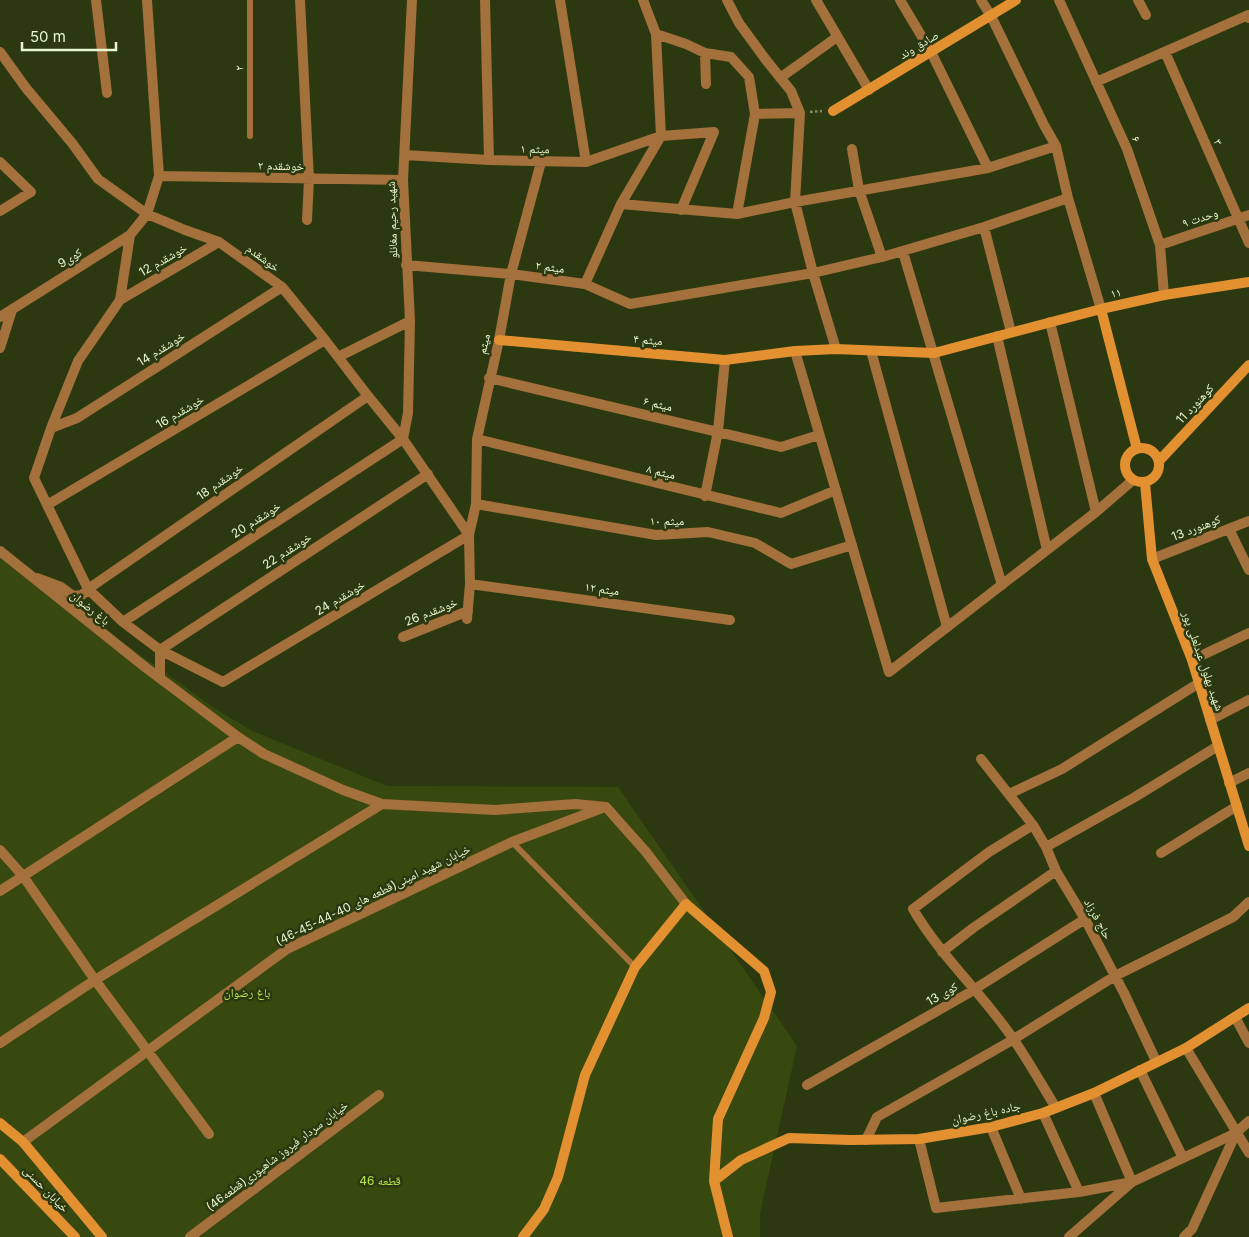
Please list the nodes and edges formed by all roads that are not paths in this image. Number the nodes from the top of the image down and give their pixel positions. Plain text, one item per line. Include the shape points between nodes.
1 (96, 0) edge
2 (147, 0) edge
3 (250, 0) edge
4 (300, 0) edge
5 (412, 0) edge
6 (485, 0) edge
7 (560, 0) edge
8 (643, 0) edge
9 (727, 0) edge
10 (816, 0) edge
11 (900, 0) edge
12 (981, 0) edge
13 (1016, 0) edge
14 (1059, 0) edge
15 (1138, 0) edge
16 (1146, 15) dead end
17 (990, 16) junction
18 (1248, 16) edge
19 (656, 34) junction
20 (837, 37) junction
21 (0, 52) edge
22 (704, 52) junction
23 (931, 52) junction
24 (1165, 52) junction
25 (780, 78) junction
26 (1096, 82) junction
27 (706, 84) dead end
28 (869, 90) junction
29 (107, 93) dead end
30 (833, 110) road end
31 (800, 113) junction
32 (755, 114) junction
33 (250, 136) dead end
34 (661, 136) junction
35 (1056, 146) junction
36 (852, 149) dead end
37 (405, 155) junction
38 (489, 160) junction
39 (0, 162) edge
40 (541, 162) junction
41 (586, 162) junction
42 (988, 168) junction
43 (159, 176) junction
44 (309, 179) junction
45 (403, 180) junction
46 (859, 190) junction
47 (1068, 198) junction
48 (794, 202) junction
49 (621, 204) junction
50 (681, 210) junction
51 (0, 211) edge
52 (147, 214) junction
53 (737, 214) junction
54 (1249, 216) edge
55 (1238, 219) junction
56 (307, 220) dead end
57 (984, 227) junction
58 (130, 235) junction
59 (219, 242) junction
60 (1249, 243) edge
61 (1160, 245) junction
62 (903, 252) junction
63 (882, 257) junction
64 (406, 265) junction
65 (813, 273) junction
66 (511, 274) junction
67 (1249, 282) edge
68 (585, 284) junction
69 (282, 287) junction
70 (1164, 295) junction
71 (120, 300) junction
72 (1101, 309) junction
73 (12, 310) junction
74 (0, 318) edge
75 (410, 321) junction
76 (1050, 322) junction
77 (1011, 332) junction
78 (996, 336) junction
79 (325, 340) junction
80 (499, 340) junction
81 (0, 348) edge
82 (836, 349) junction
83 (795, 351) junction
84 (871, 351) junction
85 (934, 353) junction
86 (338, 357) junction
87 (725, 360) junction
88 (1249, 365) edge
89 (489, 378) junction
90 (368, 396) junction
91 (51, 428) junction
92 (718, 431) junction
93 (819, 435) junction
94 (404, 438) junction
95 (477, 440) junction
96 (1137, 448) junction
97 (1159, 461) junction
98 (428, 474) junction
99 (1132, 480) junction
100 (1145, 483) junction
101 (836, 490) junction
102 (706, 496) junction
103 (476, 504) junction
104 (47, 505) junction
105 (1096, 512) junction
106 (1249, 521) edge
107 (1229, 529) junction
108 (469, 534) junction
109 (852, 545) junction
110 (1047, 550) junction
111 (0, 551) edge
112 (1152, 559) junction
113 (1249, 570) edge
114 (27, 574) junction
115 (470, 584) junction
116 (1002, 585) junction
117 (88, 589) junction
118 (467, 615) joint
119 (730, 620) dead end
120 (123, 622) junction
121 (947, 627) junction
122 (1249, 633) edge
123 (403, 637) dead end
124 (160, 650) junction
125 (1192, 660) junction
126 (160, 677) junction
127 (1199, 683) junction
128 (1249, 700) edge
129 (1210, 720) junction
130 (238, 737) junction
131 (1218, 746) junction
132 (981, 759) dead end
133 (1249, 772) edge
134 (1229, 782) junction
135 (1009, 794) junction
136 (382, 804) junction
137 (1236, 806) junction
138 (606, 807) junction
139 (1033, 825) junction
140 (512, 842) junction
141 (1249, 846) edge
142 (1046, 847) junction
143 (0, 850) edge
144 (1161, 852) dead end
145 (1056, 871) junction
146 (23, 876) junction
147 (0, 891) edge
148 (1249, 902) edge
149 (686, 904) junction
150 (1085, 919) junction
151 (942, 952) junction
152 (635, 967) junction
153 (1115, 976) junction
154 (95, 980) junction
155 (974, 990) junction
156 (1249, 1008) edge
157 (1234, 1017) junction
158 (1014, 1039) junction
159 (0, 1043) edge
160 (1249, 1043) edge
161 (1186, 1048) junction
162 (146, 1051) junction
163 (1156, 1061) junction
164 (1140, 1070) junction
165 (807, 1086) dead end
166 (1094, 1093) junction
167 (379, 1095) dead end
168 (1056, 1108) junction
169 (1043, 1114) junction
170 (1249, 1121) edge
171 (0, 1123) edge
172 (991, 1127) junction
173 (1236, 1133) junction
174 (209, 1134) dead end
175 (919, 1139) junction
176 (866, 1140) junction
177 (23, 1142) junction
178 (1249, 1153) edge
179 (1184, 1158) junction
180 (0, 1159) edge
181 (714, 1181) junction
182 (1132, 1182) junction
183 (1079, 1192) junction
184 (1021, 1199) junction
185 (1194, 1233) edge
186 (75, 1237) edge
187 (102, 1237) edge
188 (190, 1237) edge
189 (523, 1237) edge
190 (728, 1237) edge
191 (1069, 1237) edge
192 (1184, 1237) edge

1 - 29 street
2 - 43 street
3 - 33 lane, ۲
4 - 44 street
5 - 37 street, شهید رحیم مغانلو
6 - 38 street
7 - 41 street
8 - 19 street
9 - 25 street via 739,23
10 - 20 street
11 - 23 street
12 - 17 street
13 - 17 street, صادق وند
14 - 26 street, ۶
15 - 16 street
17 - 23 street, صادق وند
17 - 35 street
18 - 24 street
19 - 22 street
19 - 34 street
20 - 25 street
20 - 28 street
21 - 52 street, خوشقدم via 98,179
22 - 27 street
22 - 32 street via 731,57 749,77
23 - 28 street, صادق وند
23 - 42 street
24 - 26 street
24 - 55 street, ۳
25 - 31 street via 791,90
26 - 61 street, ۶ via 1127,149
28 - 30 street, صادق وند
31 - 32 street
31 - 48 street
32 - 53 street
34 - 41 street, ۱ میثم
34 - 49 street
34 - 50 street, ۱ میثم via 714,132
35 - 42 street
35 - 47 street
36 - 46 street
37 - 38 street, ۱ میثم
37 - 45 street, شهید رحیم مغانلو
38 - 40 street, ۱ میثم
39 - 51 street via 31,192
40 - 41 street, ۱ میثم
40 - 66 street, میثم
42 - 46 street
43 - 44 street, ۲ خوشقدم
43 - 52 street
44 - 45 street, ۲ خوشقدم
44 - 56 street
45 - 64 street, شهید رحیم مغانلو
46 - 48 street
46 - 63 street
47 - 57 street, ۲ میثم
47 - 72 street
48 - 53 street
48 - 65 street
49 - 50 street
49 - 68 street
50 - 53 street
52 - 58 street, کوی9
52 - 59 street, خوشقدم
54 - 55 street, ۹ وحدت
55 - 60 street, ۳
55 - 61 street, ۹ وحدت
57 - 62 street, ۲ میثم
57 - 77 street
58 - 71 street
58 - 73 street, کوی9
59 - 69 street, خوشقدم
59 - 71 street, خوشقدم 12
61 - 70 street, ۶
62 - 63 street, ۲ میثم
62 - 85 street
63 - 65 street, ۲ میثم
64 - 66 street, ۲ میثم
64 - 75 street, شهید رحیم مغانلو
65 - 68 street, ۲ میثم via 630,304
65 - 82 street
66 - 68 street, ۲ میثم
66 - 80 street, میثم
67 - 70 street, ۱۱
69 - 79 street, خوشقدم
69 - 91 street, خوشقدم 14 via 77,418
70 - 72 street, ۱۱
71 - 91 street via 78,361
72 - 76 street, ۴ میثم
72 - 96 street, ۱۱
73 - 74 street, کوی9
73 - 81 street
75 - 86 street
75 - 94 street, شهید رحیم مغانلو via 408,413
76 - 77 street, ۴ میثم
76 - 105 street
77 - 78 street, ۴ میثم
78 - 85 street, ۴ میثم
78 - 110 street
79 - 86 street, خوشقدم
79 - 104 street, خوشقدم 16
80 - 87 street, ۴ میثم
80 - 89 street, میثم
82 - 83 street, ۴ میثم
82 - 84 street, ۴ میثم
83 - 87 street, ۴ میثم
83 - 93 street
84 - 85 street, ۴ میثم
84 - 121 street
85 - 116 street
86 - 90 street, خوشقدم
87 - 92 street
88 - 97 street, کوهنورد 11
89 - 92 street, ۶ میثم
89 - 95 street, میثم
90 - 94 street, خوشقدم
90 - 117 street, خوشقدم 18
91 - 104 street via 34,478
92 - 93 street, ۶ میثم via 781,447
92 - 102 street
93 - 101 street
94 - 98 street, خوشقدم
94 - 120 street, خوشقدم 20
95 - 102 street, ۸ میثم
95 - 103 street, میثم
96 - 97 street via 1148,449
96 - 99 street via 1126,460 1126,471
97 - 100 street via 1158,473
98 - 108 street, خوشقدم
98 - 124 street, خوشقدم 22
99 - 100 street
99 - 105 street
100 - 112 street, شهید بهلول عبدلعلی پور
101 - 102 street, ۸ میثم via 782,513
101 - 109 street
103 - 108 street, میثم
103 - 109 street, ۱۰ میثم via 656,535 708,532 755,543 791,564
104 - 117 street
105 - 110 street
106 - 107 street, کوهنورد 13
107 - 112 street, کوهنورد 13
107 - 113 street
108 - 115 street, میثم
108 - 124 street, خوشقدم 24 via 223,682
109 - 121 street via 889,672
110 - 116 street
111 - 114 street, باغ رضوان
112 - 125 street, شهید بهلول عبدلعلی پور
114 - 117 street via 61,587 73,596 82,595
114 - 126 street, باغ رضوان
115 - 118 street, میثم
115 - 119 street, ۱۲ میثم
116 - 121 street
117 - 120 street
118 - 123 street, خوشقدم 26
120 - 124 street
122 - 125 street
124 - 126 street
125 - 127 street, شهید بهلول عبدلعلی پور
126 - 130 street, باغ رضوان
127 - 129 street, شهید بهلول عبدلعلی پور
127 - 135 street via 1062,769
128 - 129 street
129 - 131 street, شهید بهلول عبدلعلی پور
130 - 136 street, باغ رضوان via 264,754
130 - 146 street
131 - 134 street, شهید بهلول عبدلعلی پور
131 - 142 street
132 - 135 street, حاج فرزاد
133 - 134 street
134 - 137 street, شهید بهلول عبدلعلی پور
135 - 139 street, حاج فرزاد
136 - 138 street, باغ رضوان via 496,810 575,804
136 - 154 street
137 - 141 street, شهید بهلول عبدلعلی پور
137 - 144 street
138 - 140 street, خیابان شهید امینی(قطعه های 40-44-45-46)
138 - 149 street
139 - 142 street, حاج فرزاد
139 - 151 street via 989,852 913,910
140 - 152 lane
140 - 162 street, خیابان شهید امینی(قطعه های 40-44-45-46) via 287,949
142 - 145 street, حاج فرزاد
143 - 146 street
145 - 150 street, حاج فرزاد
145 - 151 street
146 - 147 street
146 - 154 street
148 - 153 street via 1233,917
149 - 152 street
149 - 181 street via 764,971 771,992 764,1018 718,1119
150 - 153 street, حاج فرزاد
150 - 155 street, کوی 13
151 - 155 street
152 - 189 street via 585,1075 558,1177 544,1209
153 - 158 street
153 - 163 street, حاج فرزاد
154 - 159 street
154 - 162 street
155 - 158 street
155 - 165 street, کوی 13
156 - 157 street, جاده باغ رضوان
157 - 160 street
157 - 161 street, جاده باغ رضوان
158 - 168 street
158 - 176 street via 877,1117
161 - 163 street, جاده باغ رضوان
161 - 173 street
162 - 174 street
162 - 177 street, خیابان شهید امینی(قطعه های 40-44-45-46)
163 - 164 street, جاده باغ رضوان
164 - 166 street, جاده باغ رضوان
164 - 179 street
166 - 168 street, جاده باغ رضوان
166 - 182 street
167 - 188 street, خیابان سردار فیروز شاهپوری(قطعه46)
168 - 169 street, جاده باغ رضوان
169 - 172 street, جاده باغ رضوان
169 - 183 street
170 - 173 street
171 - 177 street
172 - 175 street, جاده باغ رضوان
172 - 184 street
173 - 178 street
173 - 179 street
173 - 185 street
175 - 176 street, جاده باغ رضوان
175 - 184 street via 936,1208
176 - 181 street, جاده باغ رضوان via 789,1138 741,1160
177 - 187 street
179 - 182 street
180 - 186 street, خیابان حسنی
181 - 190 street
182 - 183 street
182 - 191 street
183 - 184 street
185 - 192 street

